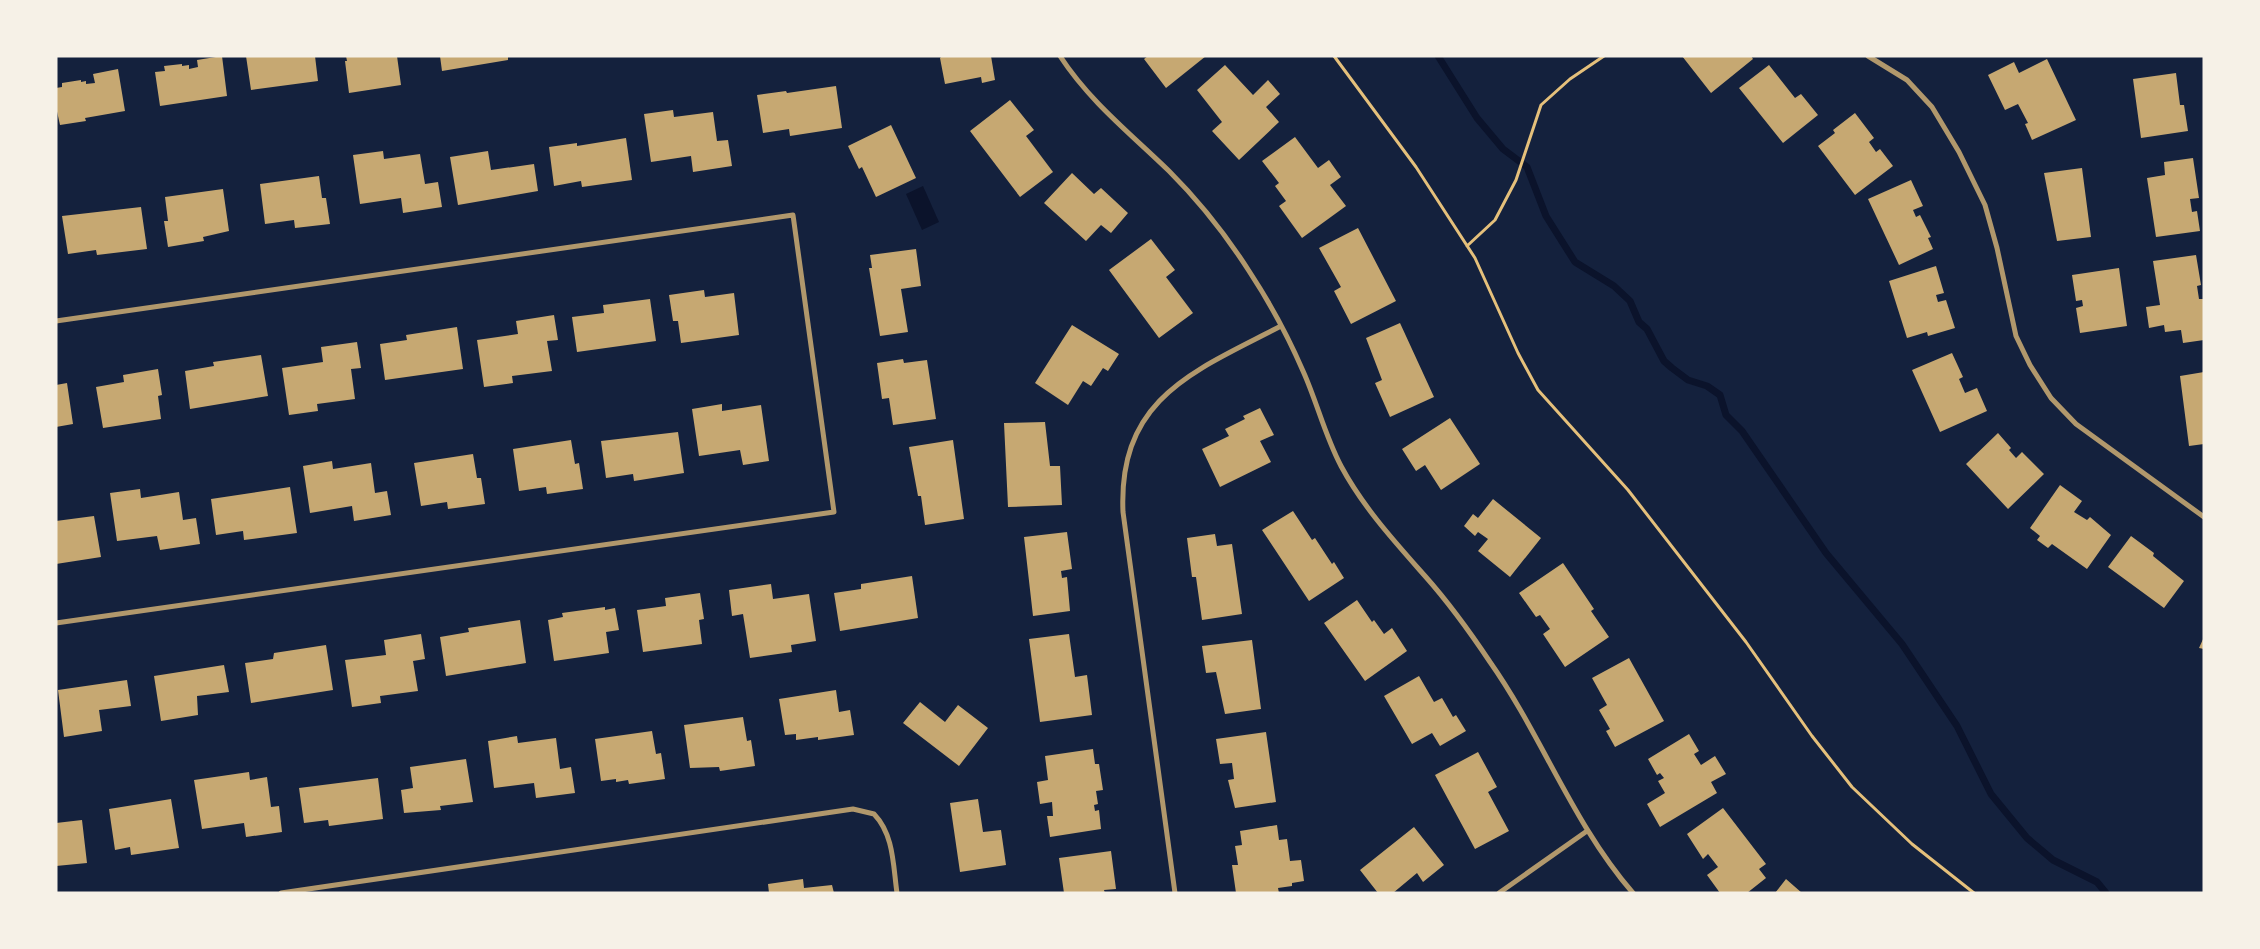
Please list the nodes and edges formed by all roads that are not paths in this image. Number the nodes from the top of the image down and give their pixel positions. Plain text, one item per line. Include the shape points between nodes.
1 (1060, 56) edge
2 (1868, 56) edge
3 (56, 321) edge
4 (1281, 326) junction
5 (2204, 517) edge
6 (56, 623) edge
7 (1587, 831) junction
8 (281, 893) edge
9 (897, 893) edge
10 (1175, 893) edge
11 (1499, 893) edge
12 (1633, 893) edge

1 - 4 street via 1109,116 1194,198 1235,249
2 - 5 street via 1907,80 1932,107 1959,152 1984,205 2016,336 2050,398 2076,424
3 - 6 street via 793,215 834,512
4 - 7 street via 1350,482 1377,521 1444,598 1492,663 1526,716
4 - 10 street via 1173,386 1146,417 1128,453 1124,472 1123,512
7 - 11 street
7 - 12 street
8 - 9 street via 853,809 874,814 886,829

